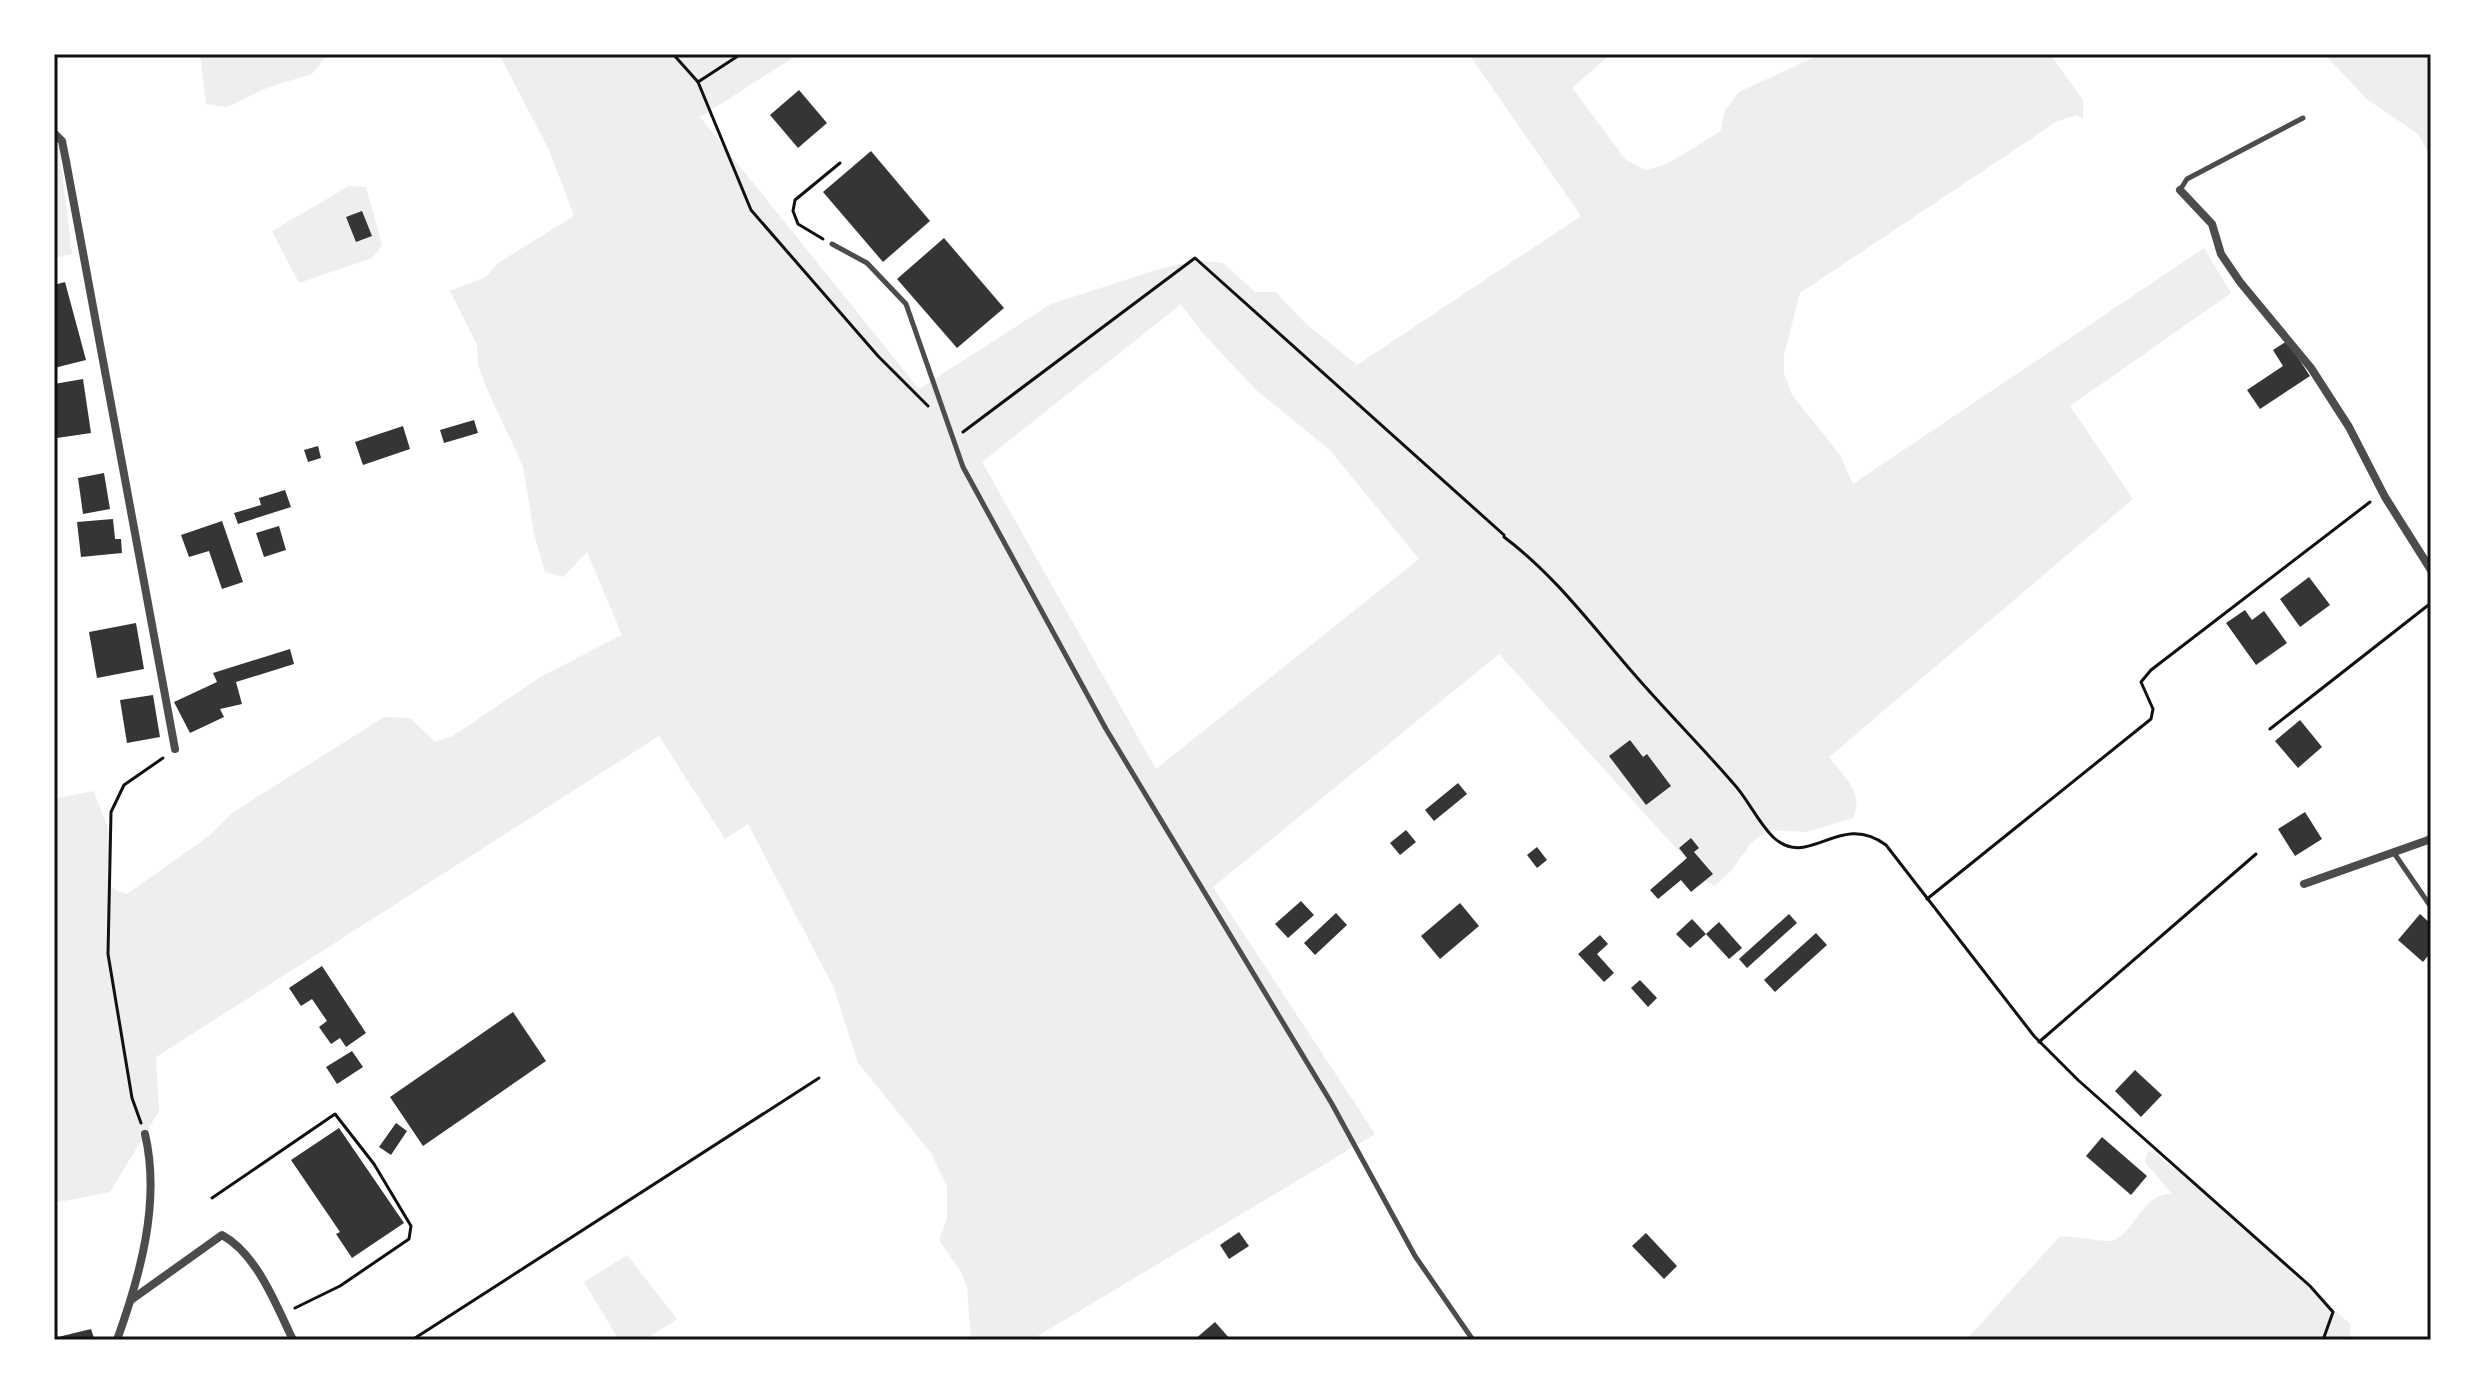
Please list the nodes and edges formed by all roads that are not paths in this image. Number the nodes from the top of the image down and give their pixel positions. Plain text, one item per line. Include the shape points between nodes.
1 (2303, 118) dead end
2 (54, 133) edge
3 (2180, 190) joint
4 (832, 244) road end
5 (2431, 570) edge
6 (175, 749) road end
7 (2431, 839) edge
8 (2394, 853) junction
9 (2304, 884) dead end
10 (2431, 907) edge
11 (145, 1134) road end
12 (131, 1300) junction
13 (117, 1340) edge
14 (293, 1340) edge
15 (1473, 1340) edge

1 - 3 lane via 2187,179
2 - 6 street via 62,141
3 - 5 street via 2212,224 2221,254 2240,282 2311,368
4 - 15 lane via 867,263 906,304 963,467 1106,729 1332,1104 1415,1256
7 - 8 street
8 - 9 street
8 - 10 lane
11 - 12 street via 150,1202
12 - 13 street
12 - 14 street via 222,1235 250,1259

